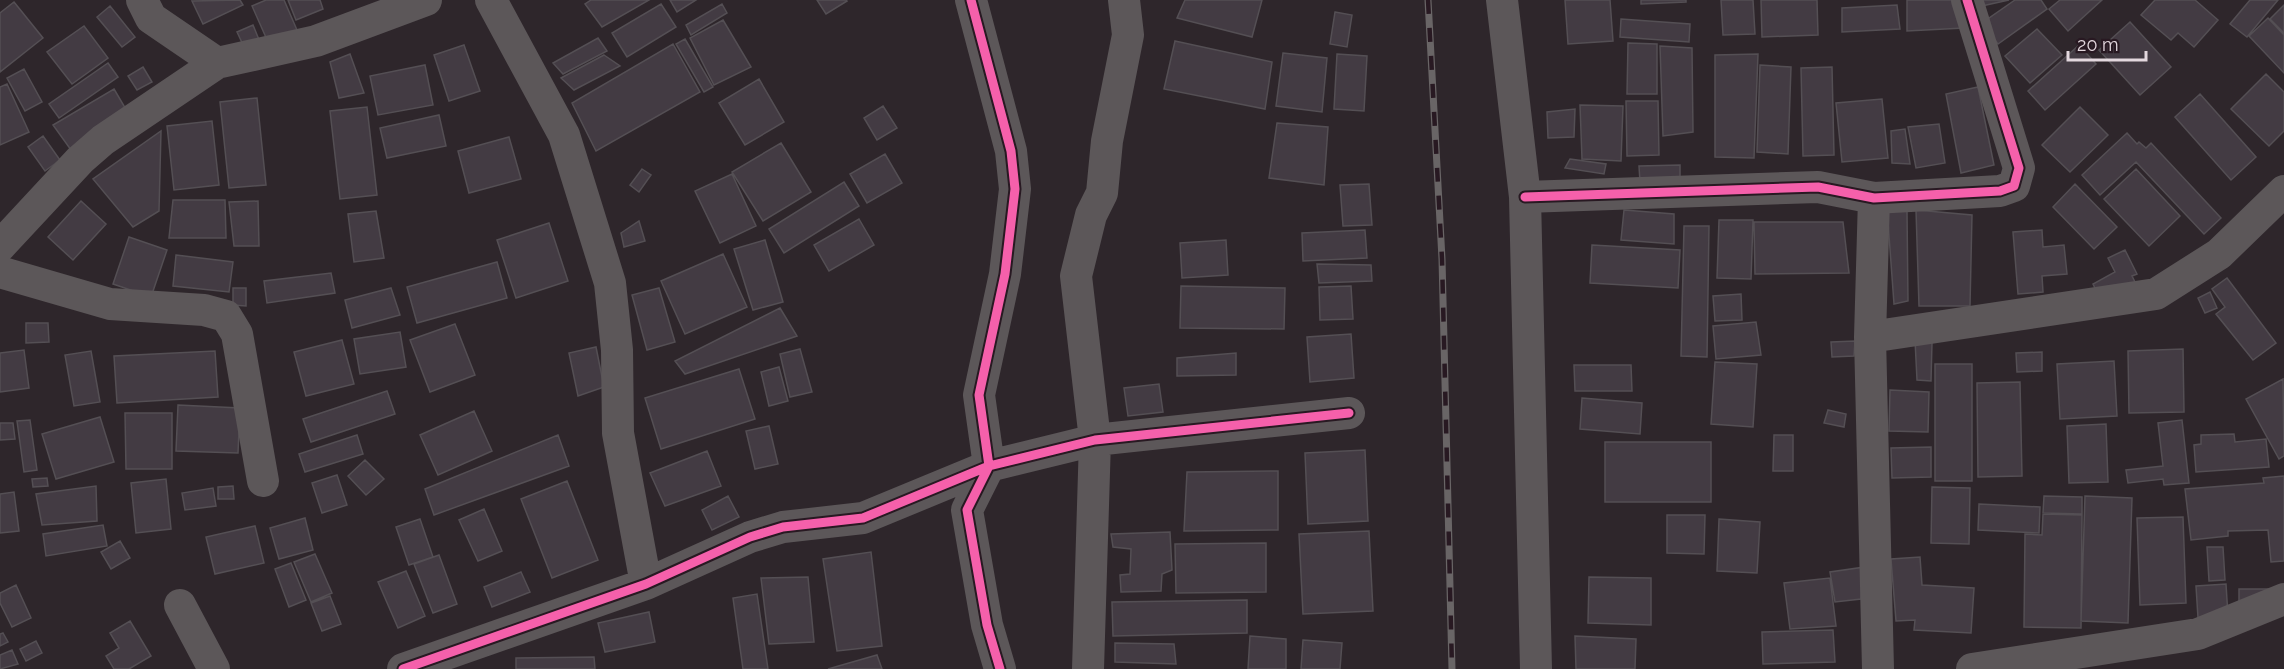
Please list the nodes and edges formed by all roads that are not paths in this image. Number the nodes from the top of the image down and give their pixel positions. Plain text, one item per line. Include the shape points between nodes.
1 (142, 0) edge
2 (426, 0) edge
3 (491, 0) edge
4 (971, 0) edge
5 (1124, 0) edge
6 (1502, 0) edge
7 (1967, 0) edge
8 (217, 63) junction
9 (2284, 192) edge
10 (1525, 197) junction
11 (1875, 198) junction
12 (0, 246) edge
13 (0, 272) edge
14 (1870, 337) junction
15 (1349, 413) dead end
16 (1095, 440) junction
17 (989, 466) junction
18 (263, 481) dead end
19 (903, 501) junction
20 (967, 510) junction
21 (646, 584) junction
22 (2284, 599) edge
23 (180, 605) dead end
24 (214, 669) edge
25 (403, 669) edge
26 (1000, 669) edge
27 (1088, 669) edge
28 (1536, 669) edge
29 (1878, 669) edge
30 (1972, 669) edge

1 - 8 street via 151,18
2 - 8 street via 316,41
3 - 21 street via 564,135 610,283 617,351 618,433
4 - 17 street via 1011,151 1016,189 1005,274 979,395
5 - 16 street via 1128,35 1107,141 1102,193 1091,215 1076,276
6 - 10 street
7 - 11 street via 2019,168 2014,186 2000,191
8 - 12 street via 103,140
9 - 14 street via 2220,254 2156,294
10 - 11 street via 1818,187
10 - 28 street
11 - 14 street
13 - 18 street via 110,304 204,310 226,316 237,334
14 - 29 street
15 - 16 street
16 - 17 street
16 - 27 street
17 - 19 street
17 - 20 street
19 - 20 street
19 - 21 street via 863,518 783,527 750,537
20 - 26 street via 987,625
21 - 25 street
22 - 30 street via 2198,634
23 - 24 street

